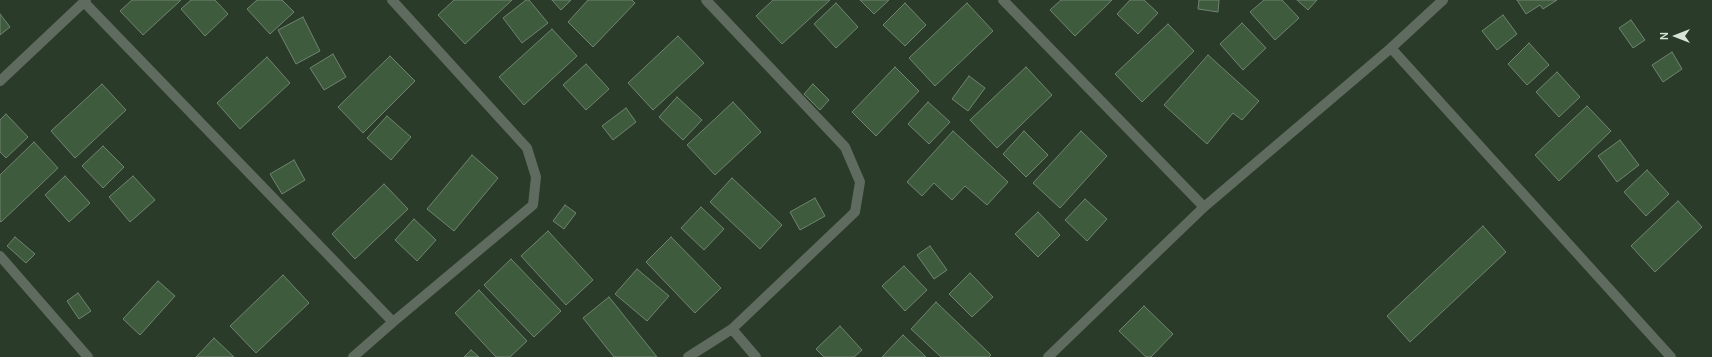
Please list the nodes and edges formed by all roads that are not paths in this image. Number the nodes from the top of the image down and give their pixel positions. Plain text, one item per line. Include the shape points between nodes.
1 (392, 0) edge
2 (706, 0) edge
3 (1003, 0) edge
4 (1443, 0) edge
5 (85, 1) edge
6 (1391, 48) junction
7 (0, 81) edge
8 (1204, 207) junction
9 (0, 256) edge
10 (393, 322) junction
11 (732, 329) junction
12 (88, 357) edge
13 (353, 357) edge
14 (688, 357) edge
15 (756, 357) edge
16 (1048, 357) edge
17 (1671, 357) edge

1 - 10 street via 527,148 536,177 533,205
2 - 11 street via 845,148 860,182 855,212
3 - 8 street
4 - 6 street
5 - 7 street
5 - 10 street
6 - 8 street
6 - 17 street
8 - 16 street
9 - 12 street
10 - 13 street
11 - 14 street
11 - 15 street

